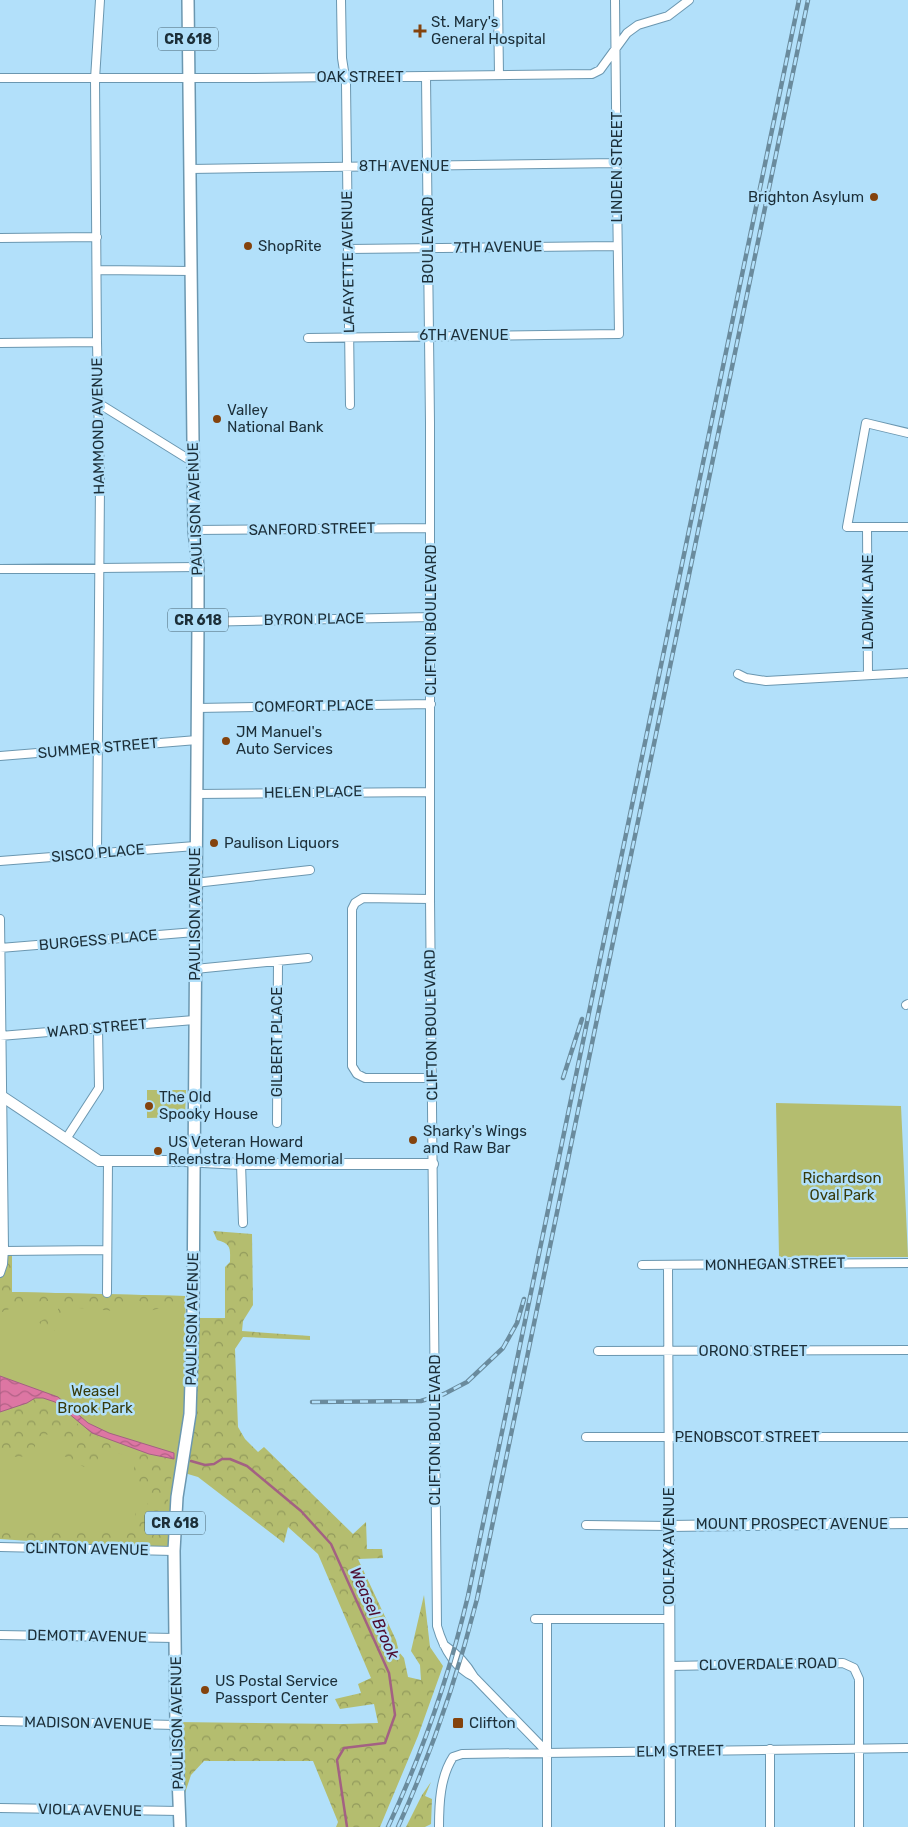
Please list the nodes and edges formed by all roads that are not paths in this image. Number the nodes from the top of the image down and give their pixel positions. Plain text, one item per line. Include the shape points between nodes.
1 (100, 0) edge
2 (188, 0) edge
3 (341, 0) edge
4 (498, 0) edge
5 (615, 0) edge
6 (689, 0) edge
7 (616, 49) junction
8 (499, 75) junction
9 (344, 76) junction
10 (426, 77) junction
11 (0, 78) edge
12 (189, 78) junction
13 (95, 79) junction
14 (617, 163) junction
15 (347, 166) junction
16 (428, 166) junction
17 (190, 169) junction
18 (97, 237) junction
19 (0, 238) edge
20 (617, 246) junction
21 (428, 248) junction
22 (348, 249) junction
23 (97, 270) junction
24 (191, 270) junction
25 (619, 334) joint
26 (349, 336) junction
27 (429, 336) junction
28 (308, 338) dead end
29 (97, 342) junction
30 (0, 343) edge
31 (98, 403) junction
32 (430, 403) joint
33 (350, 405) dead end
34 (908, 433) edge
35 (193, 462) junction
36 (908, 527) edge
37 (430, 528) junction
38 (867, 528) junction
39 (194, 530) junction
40 (198, 567) junction
41 (99, 568) junction
42 (0, 569) edge
43 (431, 617) junction
44 (198, 622) junction
45 (908, 673) edge
46 (738, 674) dead end
47 (868, 675) junction
48 (431, 704) junction
49 (197, 708) junction
50 (197, 740) junction
51 (98, 747) junction
52 (0, 756) edge
53 (430, 792) junction
54 (196, 794) junction
55 (195, 846) junction
56 (97, 853) junction
57 (0, 861) edge
58 (310, 870) dead end
59 (195, 882) junction
60 (430, 899) junction
61 (0, 920) edge
62 (195, 932) junction
63 (0, 948) edge
64 (308, 958) dead end
65 (278, 961) junction
66 (195, 970) junction
67 (194, 1020) junction
68 (98, 1028) junction
69 (0, 1036) edge
70 (432, 1078) junction
71 (1, 1095) edge
72 (277, 1123) dead end
73 (66, 1139) junction
74 (108, 1161) junction
75 (195, 1161) junction
76 (241, 1164) junction
77 (433, 1164) junction
78 (243, 1223) dead end
79 (107, 1250) junction
80 (4, 1251) junction
81 (908, 1263) edge
82 (642, 1265) dead end
83 (668, 1265) junction
84 (0, 1272) edge
85 (107, 1294) dead end
86 (908, 1350) edge
87 (598, 1351) dead end
88 (668, 1351) junction
89 (908, 1437) edge
90 (586, 1438) dead end
91 (668, 1438) junction
92 (908, 1524) edge
93 (586, 1525) dead end
94 (669, 1526) junction
95 (0, 1547) edge
96 (174, 1551) junction
97 (535, 1619) dead end
98 (547, 1619) junction
99 (669, 1619) junction
100 (0, 1635) edge
101 (175, 1638) junction
102 (670, 1666) junction
103 (0, 1721) edge
104 (176, 1725) junction
105 (860, 1748) junction
106 (908, 1748) edge
107 (670, 1750) junction
108 (770, 1750) junction
109 (548, 1753) junction
110 (0, 1808) edge
111 (180, 1811) junction
112 (180, 1827) edge
113 (439, 1827) edge
114 (548, 1827) edge
115 (670, 1827) edge
116 (770, 1827) edge
117 (859, 1827) edge

1 - 13 street, HAMMOND AVENUE
2 - 12 main road, PAULISON AVENUE / CR 618
3 - 9 street, LAFAYETTE AVENUE
4 - 8 street
5 - 7 street, LINDEN STREET
6 - 7 street, OAK STREET via 668,16 638,25 627,33
7 - 8 street, OAK STREET via 600,70 592,74
7 - 14 street, LINDEN STREET
8 - 10 street, OAK STREET
9 - 10 street, OAK STREET
9 - 12 street, OAK STREET
9 - 15 street, LAFAYETTE AVENUE
10 - 16 street, BOULEVARD
11 - 13 street, OAK STREET
12 - 13 street, OAK STREET
12 - 17 main road, PAULISON AVENUE / CR 618
13 - 18 street, HAMMOND AVENUE
14 - 16 street, 8TH AVENUE
14 - 20 street, LINDEN STREET
15 - 16 street, 8TH AVENUE
15 - 17 street, 8TH AVENUE
15 - 22 street, LAFAYETTE AVENUE
16 - 21 street, BOULEVARD
17 - 24 main road, PAULISON AVENUE / CR 618
18 - 19 street
18 - 23 street, HAMMOND AVENUE
20 - 21 street, 7TH AVENUE
20 - 25 street, LINDEN STREET
21 - 22 street, 7TH AVENUE
21 - 27 street, BOULEVARD
22 - 26 street, LAFAYETTE AVENUE
23 - 24 street
23 - 29 street, HAMMOND AVENUE
24 - 35 main road, PAULISON AVENUE / CR 618
25 - 27 street, 6TH AVENUE
26 - 27 street, 6TH AVENUE
26 - 28 street, 6TH AVENUE
26 - 33 street, LAFAYETTE AVENUE
27 - 32 street, BOULEVARD
29 - 30 street
29 - 31 street, HAMMOND AVENUE
31 - 35 street
31 - 41 street, HAMMOND AVENUE
32 - 37 street, CLIFTON BOULEVARD
34 - 38 street via 866,423 847,527
35 - 39 main road, PAULISON AVENUE / CR 618
36 - 38 street
37 - 39 street, SANFORD STREET
37 - 43 street, CLIFTON BOULEVARD
38 - 47 street, LADWIK LANE
39 - 40 main road, PAULISON AVENUE / CR 618
40 - 41 street
40 - 44 main road, PAULISON AVENUE / CR 618
41 - 42 street
41 - 51 street, HAMMOND AVENUE
43 - 44 street, BYRON PLACE
43 - 48 street, CLIFTON BOULEVARD
44 - 49 main road, PAULISON AVENUE / CR 618
45 - 47 street
46 - 47 street via 766,681
48 - 49 street, COMFORT PLACE
48 - 53 street, CLIFTON BOULEVARD
49 - 50 main road, PAULISON AVENUE / CR 618
50 - 51 street, SUMMER STREET
50 - 54 main road, PAULISON AVENUE / CR 618
51 - 52 street, SUMMER STREET
51 - 56 street, HAMMOND AVENUE
53 - 54 street, HELEN PLACE
53 - 60 street, CLIFTON BOULEVARD
54 - 55 main road, PAULISON AVENUE / CR 618
55 - 56 street, SISCO PLACE
55 - 59 main road, PAULISON AVENUE / CR 618
56 - 57 street, SISCO PLACE
58 - 59 street
59 - 62 main road, PAULISON AVENUE / CR 618
60 - 70 street, CLIFTON BOULEVARD
60 - 70 street via 363,898 355,903 352,910 352,1066 365,1078
61 - 63 street
62 - 63 street, BURGESS PLACE
62 - 66 main road, PAULISON AVENUE / CR 618
63 - 69 street
64 - 65 street
65 - 66 street
65 - 72 street, GILBERT PLACE
66 - 67 main road, PAULISON AVENUE / CR 618
67 - 68 street, WARD STREET
67 - 75 main road, PAULISON AVENUE / CR 618
68 - 69 street, WARD STREET
68 - 73 street via 99,1088
69 - 71 street
70 - 77 street, CLIFTON BOULEVARD
71 - 73 street
71 - 80 street
73 - 74 street via 99,1161
74 - 75 street
74 - 79 street
75 - 76 street
75 - 96 main road, PAULISON AVENUE / CR 618 via 190,1414 177,1497
76 - 77 street
76 - 78 street
77 - 109 street, CLIFTON BOULEVARD via 436,1626 448,1655 464,1672 474,1676
79 - 80 street
79 - 85 street
80 - 84 street
81 - 83 street, MONHEGAN STREET
82 - 83 street, MONHEGAN STREET
83 - 88 street, COLFAX AVENUE
86 - 88 street, ORONO STREET
87 - 88 street, ORONO STREET
88 - 91 street, COLFAX AVENUE
89 - 91 street, PENOBSCOT STREET
90 - 91 street, PENOBSCOT STREET
91 - 94 street, COLFAX AVENUE
92 - 94 street, MOUNT PROSPECT AVENUE
93 - 94 street, MOUNT PROSPECT AVENUE
94 - 99 street, COLFAX AVENUE
95 - 96 street, CLINTON AVENUE
96 - 101 main road, PAULISON AVENUE / CR 618
97 - 98 street
98 - 99 street
98 - 109 street
99 - 102 street, COLFAX AVENUE
100 - 101 street, DEMOTT AVENUE
101 - 104 main road, PAULISON AVENUE / CR 618
102 - 105 street, CLOVERDALE ROAD via 850,1665 859,1679
102 - 107 street, COLFAX AVENUE
103 - 104 street, MADISON AVENUE
104 - 111 main road, PAULISON AVENUE / CR 618
105 - 106 street, ELM STREET
105 - 108 street, ELM STREET
105 - 117 street, CLOVERDALE ROAD
107 - 108 street, ELM STREET
107 - 109 street, ELM STREET
107 - 115 street, COLFAX AVENUE
108 - 116 street
109 - 113 street, ELM STREET via 462,1754 453,1757 442,1786
109 - 114 street
110 - 111 street, VIOLA AVENUE
111 - 112 main road, PAULISON AVENUE / CR 618

